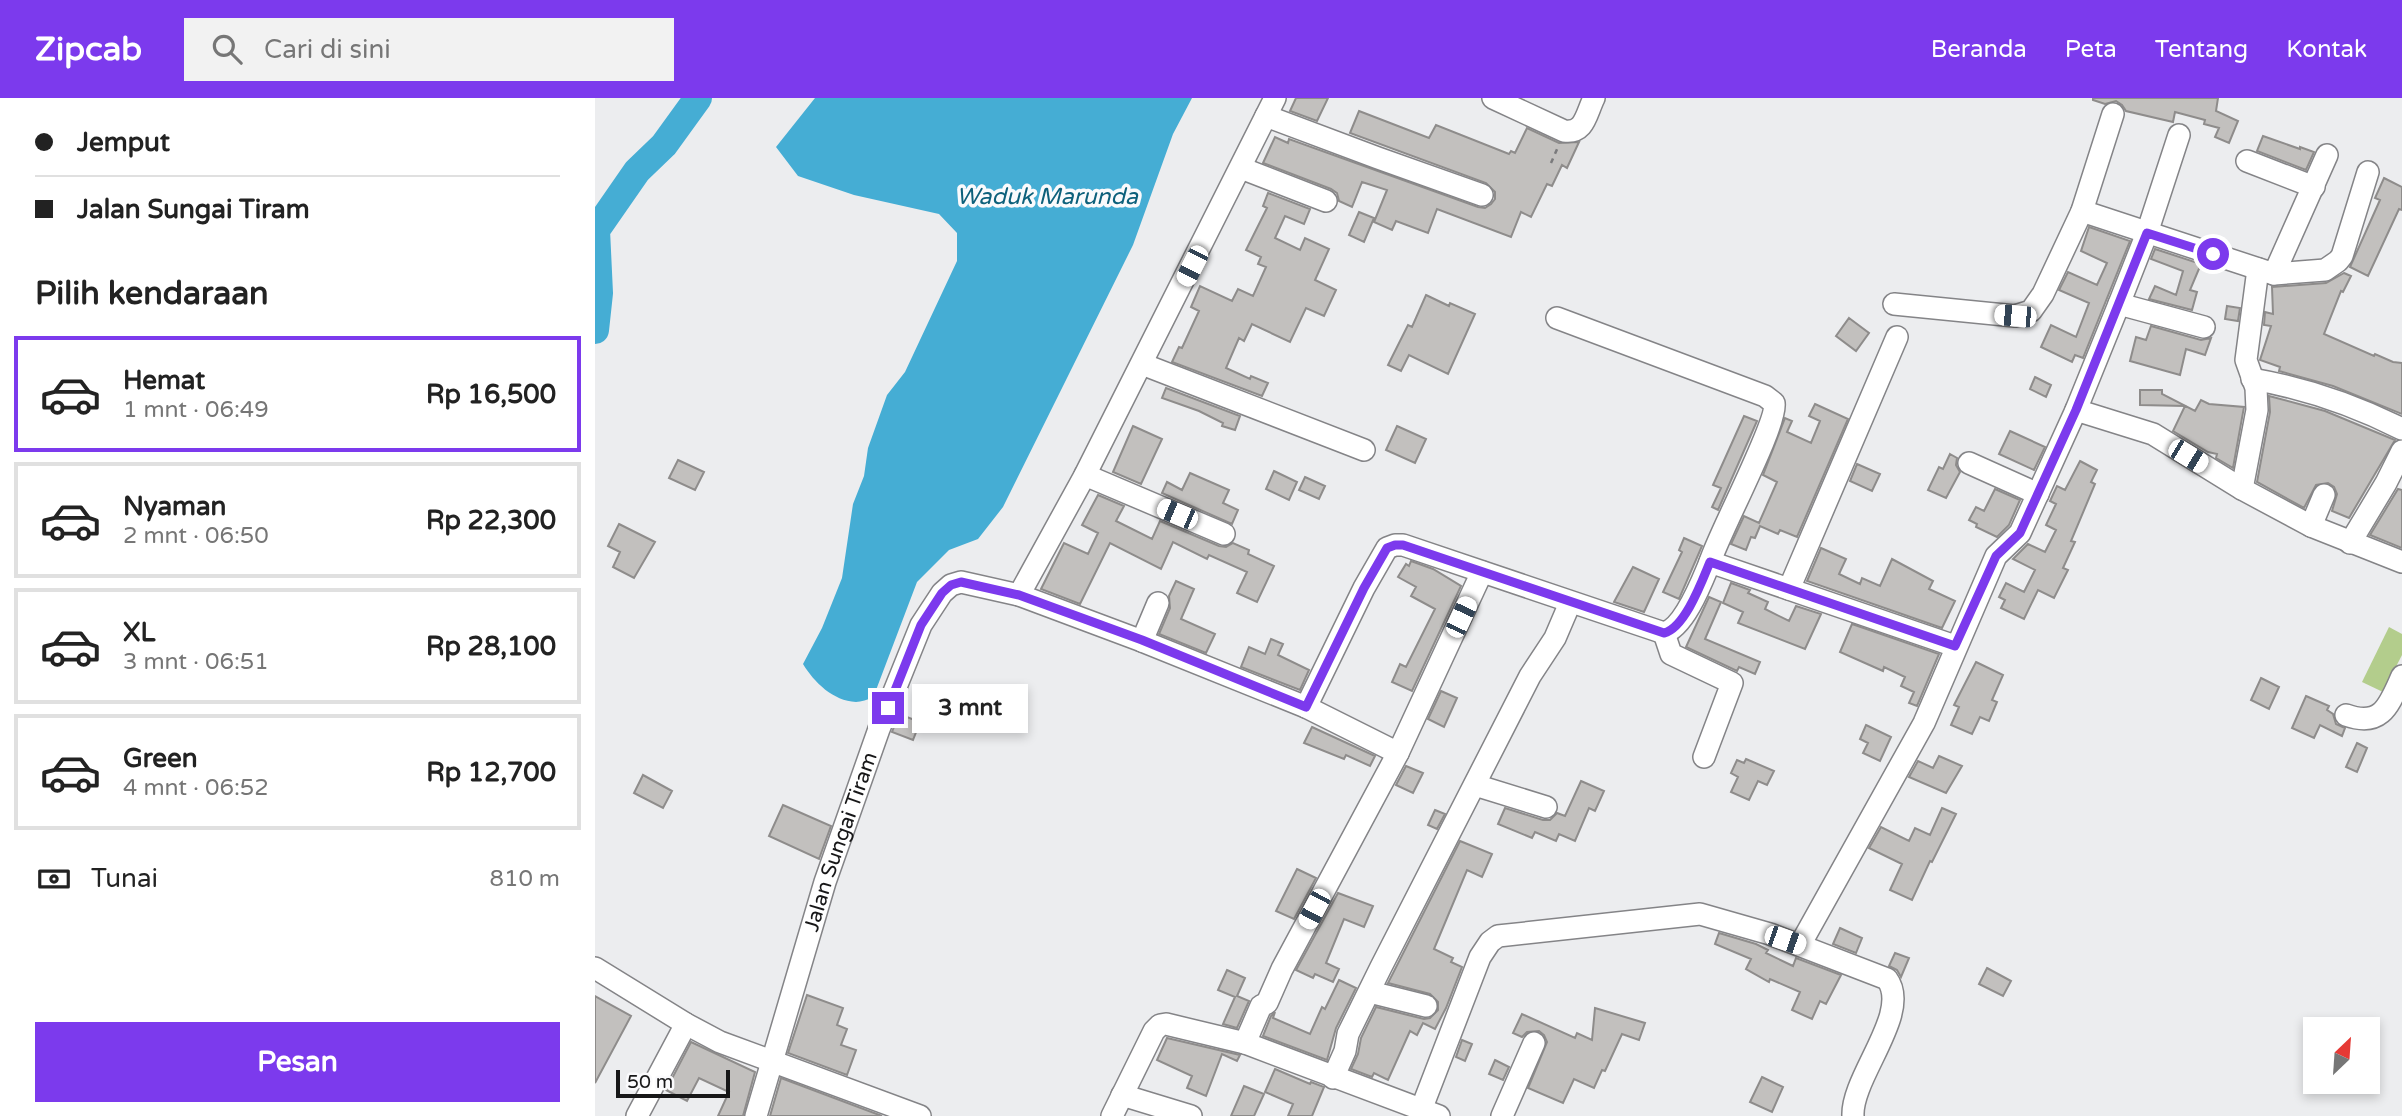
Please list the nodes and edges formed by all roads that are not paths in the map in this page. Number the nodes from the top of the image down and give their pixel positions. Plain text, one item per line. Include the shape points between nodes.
1 (1493, 98) edge
2 (1594, 98) edge
3 (1271, 107) edge
4 (2113, 114) dead end
5 (2179, 135) dead end
6 (2327, 155) dead end
7 (2248, 161) dead end
8 (1241, 169) junction
9 (2368, 172) dead end
10 (2313, 187) junction
11 (1482, 195) dead end
12 (1326, 201) dead end
13 (2082, 211) junction
14 (2147, 233) junction
15 (2266, 271) junction
16 (1894, 303) dead end
17 (2119, 304) junction
18 (1557, 318) dead end
19 (2204, 327) dead end
20 (1896, 337) dead end
21 (1142, 364) junction
22 (2252, 379) junction
23 (2076, 410) junction
24 (2402, 429) edge
25 (1364, 450) dead end
26 (2402, 451) edge
27 (1969, 463) dead end
28 (1085, 475) junction
29 (2242, 489) junction
30 (2038, 494) junction
31 (2323, 495) dead end
32 (2311, 526) junction
33 (1224, 534) dead end
34 (2350, 542) junction
35 (1710, 562) junction
36 (2402, 562) edge
37 (1482, 572) junction
38 (1789, 589) junction
39 (1019, 595) junction
40 (1157, 603) dead end
41 (1570, 603) junction
42 (1664, 633) junction
43 (1142, 640) junction
44 (1955, 646) junction
45 (2402, 676) edge
46 (1306, 707) junction
47 (2346, 715) dead end
48 (1398, 753) junction
49 (1704, 757) dead end
50 (1475, 785) junction
51 (1546, 807) dead end
52 (1800, 945) junction
53 (595, 968) edge
54 (1370, 992) junction
55 (1426, 1006) dead end
56 (687, 1024) junction
57 (1245, 1043) junction
58 (1534, 1043) dead end
59 (771, 1060) junction
60 (1333, 1077) junction
61 (1122, 1095) junction
62 (892, 1111) edge
63 (1430, 1113) edge
64 (637, 1116) edge
65 (755, 1116) edge
66 (920, 1116) edge
67 (1112, 1116) edge
68 (1191, 1116) edge
69 (1502, 1116) edge
70 (1853, 1116) edge

1 - 2 street via 1573,132 1580,128
3 - 8 street
3 - 11 street
4 - 13 street
5 - 14 street
6 - 10 street
7 - 10 street
8 - 12 street
8 - 21 street
9 - 15 street via 2339,261 2315,272
10 - 15 street
13 - 14 street
13 - 16 street via 2043,294 2029,313 2015,316
14 - 15 street
14 - 17 street
15 - 22 street via 2246,360
17 - 19 street
17 - 23 street
18 - 35 street via 1774,403 1764,439
20 - 38 street
21 - 25 street
21 - 28 street
22 - 24 street via 2290,385 2351,405
22 - 29 street via 2257,410
23 - 29 street via 2153,434
23 - 30 street
26 - 34 street
27 - 30 street
28 - 33 street
28 - 39 street
29 - 32 street
30 - 44 street via 2020,533 1996,556
31 - 32 street
32 - 34 street
34 - 36 street
35 - 38 street
35 - 42 street via 1678,624
37 - 41 street
37 - 46 street via 1403,545 1390,546 1364,588
37 - 48 street
38 - 44 street
39 - 43 street, Jalan Sungai Tiram
39 - 59 street, Jalan Sungai Tiram via 961,582 951,585 921,625 830,867
40 - 43 street
41 - 42 street
41 - 50 street
42 - 49 street via 1671,654 1732,683
43 - 46 street, Jalan Sungai Tiram
44 - 52 street via 1924,723
45 - 47 street via 2383,713 2368,720
46 - 48 street, Jalan Sungai Tiram
48 - 57 street
50 - 51 street
50 - 54 street
52 - 63 street via 1700,914 1498,936 1481,957
52 - 70 street via 1887,979 1891,985 1887,1024 1862,1078
53 - 56 street
54 - 55 street
54 - 60 street
56 - 59 street
56 - 64 street
57 - 60 street
57 - 61 street via 1160,1025
58 - 69 street
59 - 62 street
59 - 65 street
60 - 63 street
61 - 67 street
61 - 68 street
62 - 66 street

